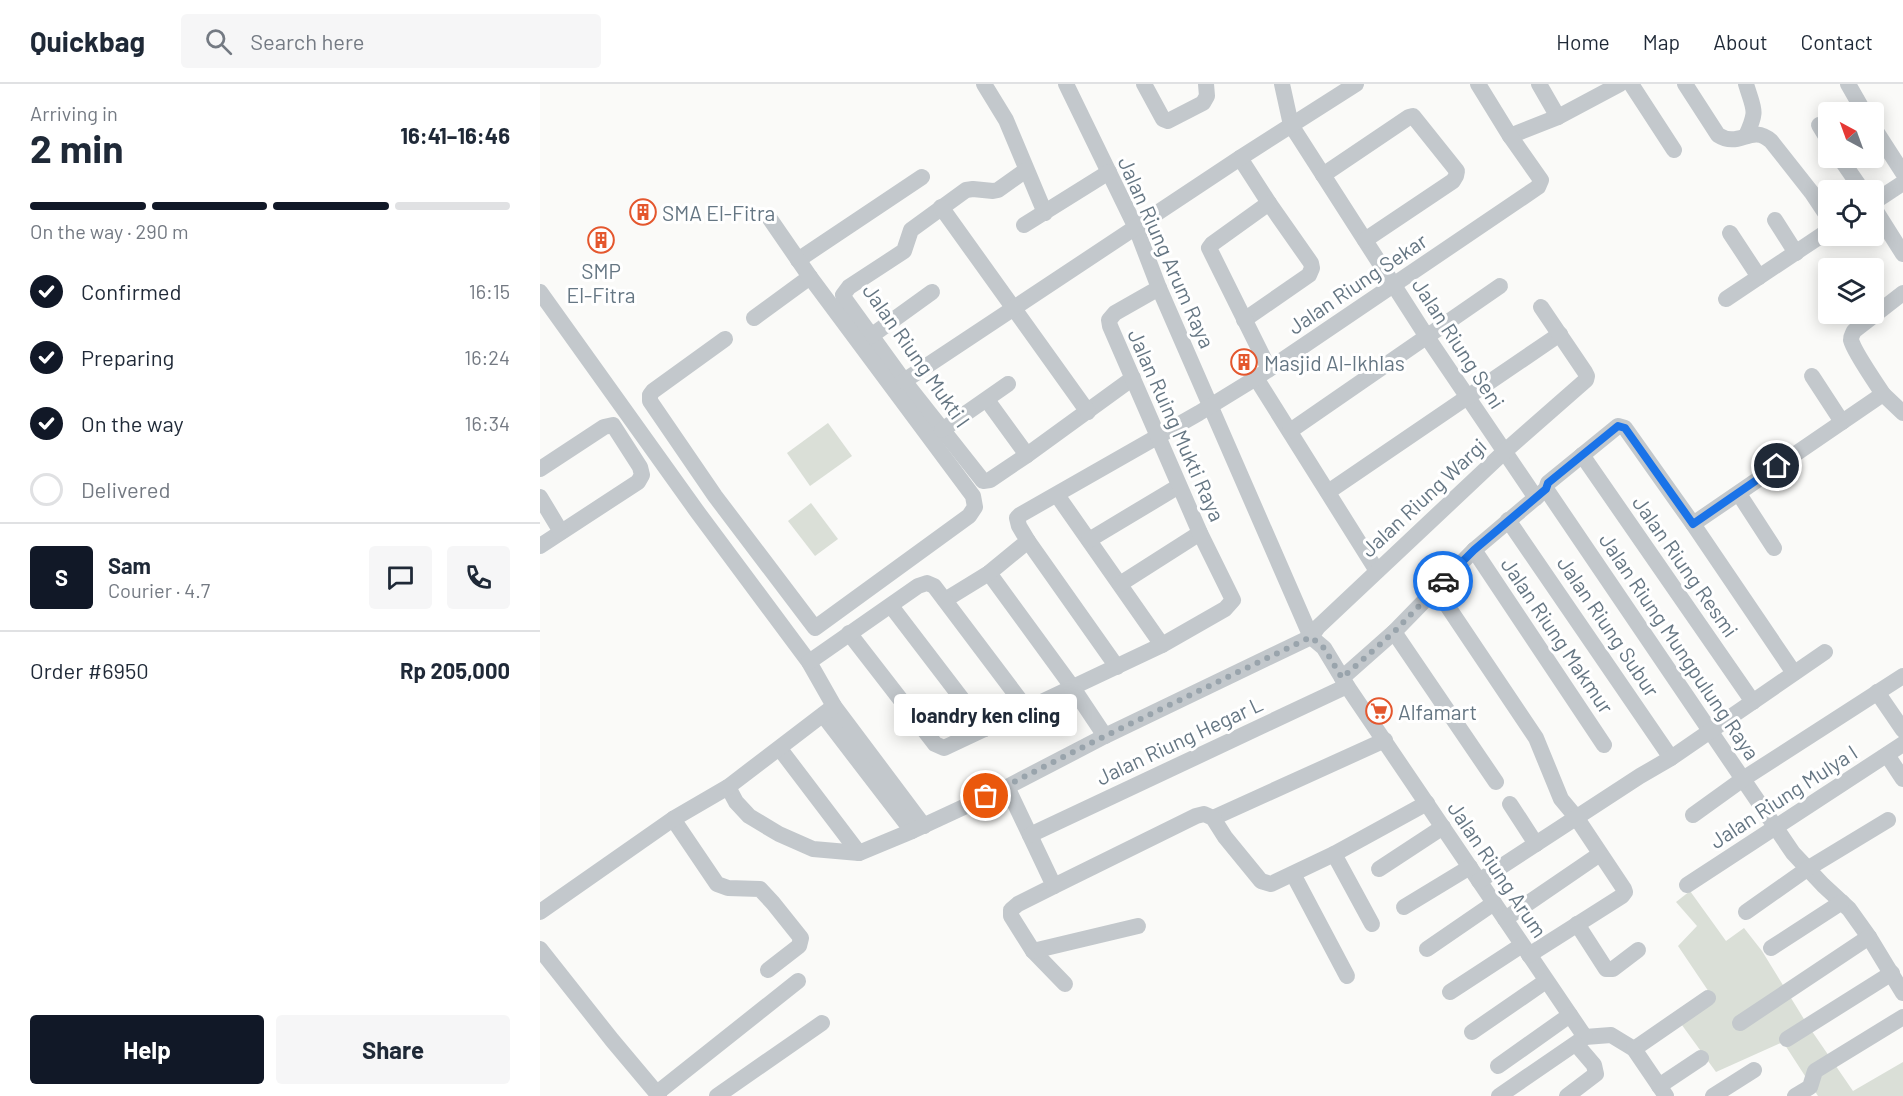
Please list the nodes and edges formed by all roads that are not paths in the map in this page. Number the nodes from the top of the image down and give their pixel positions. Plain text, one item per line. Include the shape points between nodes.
1 (984, 84) edge
2 (1066, 84) edge
3 (1144, 84) edge
4 (1206, 84) edge
5 (1282, 84) edge
6 (1356, 84) edge
7 (1478, 84) edge
8 (1539, 84) edge
9 (1620, 84) edge
10 (1631, 84) edge
11 (1684, 84) edge
12 (1746, 84) edge
13 (1848, 84) edge
14 (1336, 89) edge
15 (1598, 90) edge
16 (1858, 102) edge
17 (1558, 117) junction
18 (1291, 125) junction
19 (1510, 136) junction
20 (1746, 136) junction
21 (1884, 144) edge
22 (1674, 150) dead end
23 (1240, 158) junction
24 (1026, 170) junction
25 (1109, 172) junction
26 (1903, 173) edge
27 (1323, 175) junction
28 (922, 177) dead end
29 (1903, 183) edge
30 (1884, 195) edge
31 (1818, 202) edge
32 (1269, 203) junction
33 (941, 207) junction
34 (1045, 213) junction
35 (771, 219) dead end
36 (1775, 220) dead end
37 (1884, 224) edge
38 (1024, 225) dead end
39 (1136, 228) junction
40 (1730, 233) dead end
41 (1818, 238) edge
42 (1365, 240) junction
43 (1796, 253) junction
44 (1903, 254) edge
45 (798, 260) junction
46 (810, 277) junction
47 (1759, 277) junction
48 (1394, 285) junction
49 (1500, 286) dead end
50 (1159, 288) junction
51 (540, 292) edge
52 (932, 292) dead end
53 (1903, 293) edge
54 (1726, 299) dead end
55 (1541, 307) dead end
56 (1014, 308) junction
57 (754, 318) dead end
58 (1244, 320) junction
59 (1560, 334) junction
60 (871, 336) junction
61 (1427, 337) junction
62 (725, 339) dead end
63 (1263, 373) junction
64 (1812, 376) dead end
65 (1134, 378) junction
66 (904, 381) junction
67 (1008, 384) dead end
68 (1883, 394) junction
69 (1467, 398) junction
70 (987, 400) junction
71 (1210, 406) junction
72 (1088, 412) junction
73 (1903, 413) edge
74 (1842, 422) junction
75 (942, 430) junction
76 (1290, 431) junction
77 (1158, 435) junction
78 (1504, 452) junction
79 (1027, 455) junction
80 (1582, 455) junction
81 (540, 469) edge
82 (1179, 486) junction
83 (1328, 492) junction
84 (1541, 494) junction
85 (1739, 494) junction
86 (1057, 495) junction
87 (540, 497) edge
88 (1508, 520) junction
89 (1693, 524) junction
90 (561, 532) junction
91 (1200, 533) junction
92 (1089, 540) junction
93 (1028, 541) junction
94 (540, 546) edge
95 (1774, 548) dead end
96 (1474, 550) junction
97 (1377, 571) junction
98 (989, 573) junction
99 (1120, 584) junction
100 (1438, 592) junction
101 (945, 600) junction
102 (891, 606) junction
103 (815, 628) junction
104 (1394, 632) junction
105 (849, 633) junction
106 (1311, 637) junction
107 (1162, 645) junction
108 (1825, 652) dead end
109 (805, 656) junction
110 (1117, 667) junction
111 (1794, 674) junction
112 (1903, 676) edge
113 (1344, 682) junction
114 (1073, 688) junction
115 (1877, 692) junction
116 (1753, 702) junction
117 (1026, 708) junction
118 (828, 711) junction
119 (985, 729) junction
120 (1903, 730) edge
121 (1711, 731) junction
122 (1105, 736) junction
123 (1385, 740) junction
124 (1903, 744) edge
125 (1604, 745) dead end
126 (780, 749) junction
127 (1887, 755) junction
128 (1671, 758) junction
129 (1743, 779) junction
130 (1903, 779) edge
131 (1496, 782) dead end
132 (728, 787) junction
133 (1006, 787) junction
134 (1427, 803) junction
135 (1510, 804) dead end
136 (1693, 814) dead end
137 (1576, 817) junction
138 (1213, 818) junction
139 (673, 819) junction
140 (1888, 820) dead end
141 (1443, 827) junction
142 (918, 828) junction
143 (1775, 828) junction
144 (1030, 836) junction
145 (1536, 844) junction
146 (859, 854) junction
147 (1334, 854) junction
148 (1600, 854) junction
149 (1379, 869) dead end
150 (1807, 869) junction
151 (1293, 874) junction
152 (1475, 874) junction
153 (1687, 885) dead end
154 (1054, 886) junction
155 (1842, 902) junction
156 (1494, 903) junction
157 (1404, 907) dead end
158 (540, 912) edge
159 (1746, 912) dead end
160 (1505, 919) junction
161 (1372, 924) dead end
162 (1577, 924) junction
163 (1138, 926) dead end
164 (1869, 937) junction
165 (1771, 948) dead end
166 (540, 949) edge
167 (1427, 949) dead end
168 (1526, 950) junction
169 (1638, 950) dead end
170 (1033, 951) junction
171 (768, 970) dead end
172 (1892, 973) junction
173 (1347, 976) dead end
174 (798, 981) dead end
175 (1546, 981) junction
176 (1065, 984) dead end
177 (1450, 992) dead end
178 (1903, 993) edge
179 (1708, 998) dead end
180 (1570, 1015) junction
181 (1903, 1017) edge
182 (822, 1023) dead end
183 (1740, 1023) dead end
184 (1472, 1032) dead end
185 (1787, 1039) dead end
186 (1581, 1041) junction
187 (1634, 1049) junction
188 (1701, 1058) dead end
189 (1498, 1065) dead end
190 (1754, 1070) dead end
191 (1662, 1091) edge
192 (658, 1095) edge
193 (717, 1096) edge
194 (1499, 1096) edge
195 (1566, 1096) edge
196 (1713, 1096) edge
197 (1795, 1096) edge

1 - 24 street via 1006,120
2 - 25 street, Jalan Riung Arum Raya
3 - 4 street via 1163,119 1168,121 1203,103
5 - 18 street, Jalan Riung Seni
6 - 14 street
7 - 19 street, Jalan Riung Sekar
8 - 17 street
9 - 15 street
10 - 22 street
11 - 20 street via 1718,135 1726,140
12 - 20 street via 1755,111
13 - 16 street
14 - 18 street
15 - 17 street
17 - 19 street
18 - 23 street
18 - 27 street, Jalan Riung Seni
19 - 48 street, Jalan Riung Sekar via 1541,180 1538,187
20 - 31 street via 1755,133 1771,141
21 - 26 street
23 - 32 street
23 - 39 street
24 - 33 street, Jalan Riung Mukti I via 998,190 969,189
24 - 34 street
25 - 34 street
25 - 39 street, Jalan Riung Arum Raya
27 - 42 street, Jalan Riung Seni
27 - 42 street via 1413,116 1457,171 1453,181
28 - 45 street
29 - 30 street
32 - 58 street via 1209,248
32 - 58 street via 1312,268
33 - 56 street
33 - 60 street, Jalan Riung Mukti I via 911,230 904,251 844,291 844,298
34 - 38 street
35 - 45 street
36 - 43 street
37 - 44 street
39 - 50 street, Jalan Riung Arum Raya
39 - 56 street
40 - 47 street
41 - 43 street
42 - 48 street, Jalan Riung Seni
43 - 47 street
45 - 46 street
46 - 57 street
46 - 103 street via 973,496 975,507 969,516
47 - 54 street
48 - 61 street, Jalan Riung Seni
48 - 63 street, Jalan Riung Sekar
49 - 61 street
50 - 65 street, Jalan Ruing Mukti Raya via 1109,320
50 - 71 street, Jalan Riung Arum Raya
51 - 109 street
52 - 60 street
53 - 68 street via 1854,332 1851,340
55 - 59 street, Jalan Riung Wargi
56 - 66 street
56 - 72 street
58 - 63 street
59 - 69 street
59 - 78 street, Jalan Riung Wargi via 1586,372 1586,380
60 - 66 street, Jalan Riung Mukti I
61 - 69 street, Jalan Riung Seni
61 - 76 street
62 - 103 street via 653,391 650,401 715,496
63 - 71 street, Jalan Riung Sekar
63 - 76 street
64 - 74 street
65 - 72 street, Jalan Riung Mukti I
65 - 77 street, Jalan Ruing Mukti Raya
66 - 75 street, Jalan Riung Mukti I
67 - 70 street
68 - 73 street
68 - 74 street
69 - 78 street, Jalan Riung Seni
69 - 83 street
70 - 75 street
70 - 79 street
71 - 77 street, Jalan Riung Sekar
71 - 106 street, Jalan Riung Arum Raya
72 - 79 street, Jalan Riung Mukti I
74 - 85 street
75 - 79 street, Jalan Riung Mukti I via 982,481 990,480
76 - 83 street
77 - 82 street, Jalan Ruing Mukti Raya
77 - 86 street, Jalan Riung Sekar
78 - 84 street, Jalan Riung Seni
78 - 97 street, Jalan Riung Wargi
80 - 84 street, Jalan Riung Hegar L via 1548,483
80 - 89 street, Jalan Riung Hegar L via 1622,426
80 - 116 street, Jalan Riung Resmi
81 - 90 street via 613,425 642,470 638,482
82 - 91 street, Jalan Ruing Mukti Raya
82 - 92 street
83 - 97 street
84 - 88 street, Jalan Riung Hegar L
84 - 121 street, Jalan Riung Mungpulung Raya
85 - 89 street
85 - 95 street
86 - 92 street
86 - 93 street, Jalan Riung Sekar via 1017,518
87 - 90 street
88 - 96 street, Jalan Riung Hegar L
88 - 128 street, Jalan Riung Subur
89 - 111 street
90 - 94 street
91 - 99 street
91 - 107 street, Jalan Ruing Mukti Raya via 1233,600 1226,609
92 - 99 street
93 - 98 street
93 - 110 street
96 - 100 street, Jalan Riung Hegar L
96 - 125 street, Jalan Riung Makmur
97 - 106 street, Jalan Riung Wargi
98 - 101 street
98 - 114 street
99 - 107 street
100 - 104 street, Jalan Riung Hegar L
100 - 137 street via 1536,738 1561,799
101 - 102 street via 927,583
101 - 117 street
102 - 105 street
102 - 119 street
103 - 109 street
104 - 113 street, Jalan Riung Hegar L
104 - 131 street
105 - 109 street
105 - 119 street via 935,744 949,747
106 - 113 street, Jalan Riung Arum via 1324,648
106 - 122 street
107 - 110 street
108 - 111 street
109 - 118 street
110 - 114 street
111 - 116 street
112 - 115 street
113 - 123 street, Jalan Riung Arum
113 - 144 street, Jalan Riung Hegar L
114 - 117 street
114 - 122 street
115 - 120 street
115 - 129 street
116 - 121 street
117 - 119 street
118 - 126 street
118 - 142 street
121 - 128 street
121 - 129 street, Jalan Riung Mungpulung Raya
122 - 133 street
123 - 134 street, Jalan Riung Arum
123 - 138 street
124 - 127 street, Jalan Riung Mulya I
126 - 132 street
126 - 146 street
127 - 130 street
127 - 143 street, Jalan Riung Mulya I
128 - 137 street
129 - 136 street
129 - 143 street, Jalan Riung Mungpulung Raya
132 - 139 street
132 - 146 street via 749,816 779,834 813,849
133 - 142 street
133 - 144 street
134 - 141 street, Jalan Riung Arum
134 - 147 street
135 - 145 street
137 - 145 street
137 - 148 street
138 - 151 street via 1261,881 1271,884
138 - 154 street via 1196,816
139 - 158 street
139 - 171 street via 714,882 728,888 760,889 801,938 799,946
140 - 150 street
141 - 149 street
141 - 152 street, Jalan Riung Arum
142 - 146 street
143 - 150 street, Jalan Riung Mungpulung Raya
143 - 153 street, Jalan Riung Mulya I
144 - 154 street
145 - 152 street
147 - 151 street
147 - 161 street
148 - 160 street
148 - 162 street via 1625,892
150 - 155 street, Jalan Riung Mungpulung Raya
150 - 159 street
151 - 173 street
152 - 156 street, Jalan Riung Arum
152 - 157 street
154 - 170 street via 1011,910
155 - 164 street, Jalan Riung Mungpulung Raya
155 - 165 street
156 - 160 street, Jalan Riung Arum
156 - 167 street
160 - 168 street, Jalan Riung Arum
162 - 168 street
162 - 169 street via 1606,969 1613,969
163 - 170 street
164 - 172 street, Jalan Riung Mungpulung Raya
164 - 183 street
166 - 192 street
168 - 175 street, Jalan Riung Arum
168 - 177 street
170 - 176 street
172 - 178 street, Jalan Riung Mungpulung Raya
172 - 185 street
174 - 192 street
175 - 180 street, Jalan Riung Arum
175 - 184 street
179 - 187 street
180 - 186 street, Jalan Riung Arum
180 - 189 street
181 - 197 street via 1815,1071 1810,1087
182 - 193 street
186 - 187 street via 1611,1035
186 - 194 street
186 - 195 street, Jalan Riung Arum via 1596,1074
187 - 191 street
188 - 191 street
190 - 196 street

